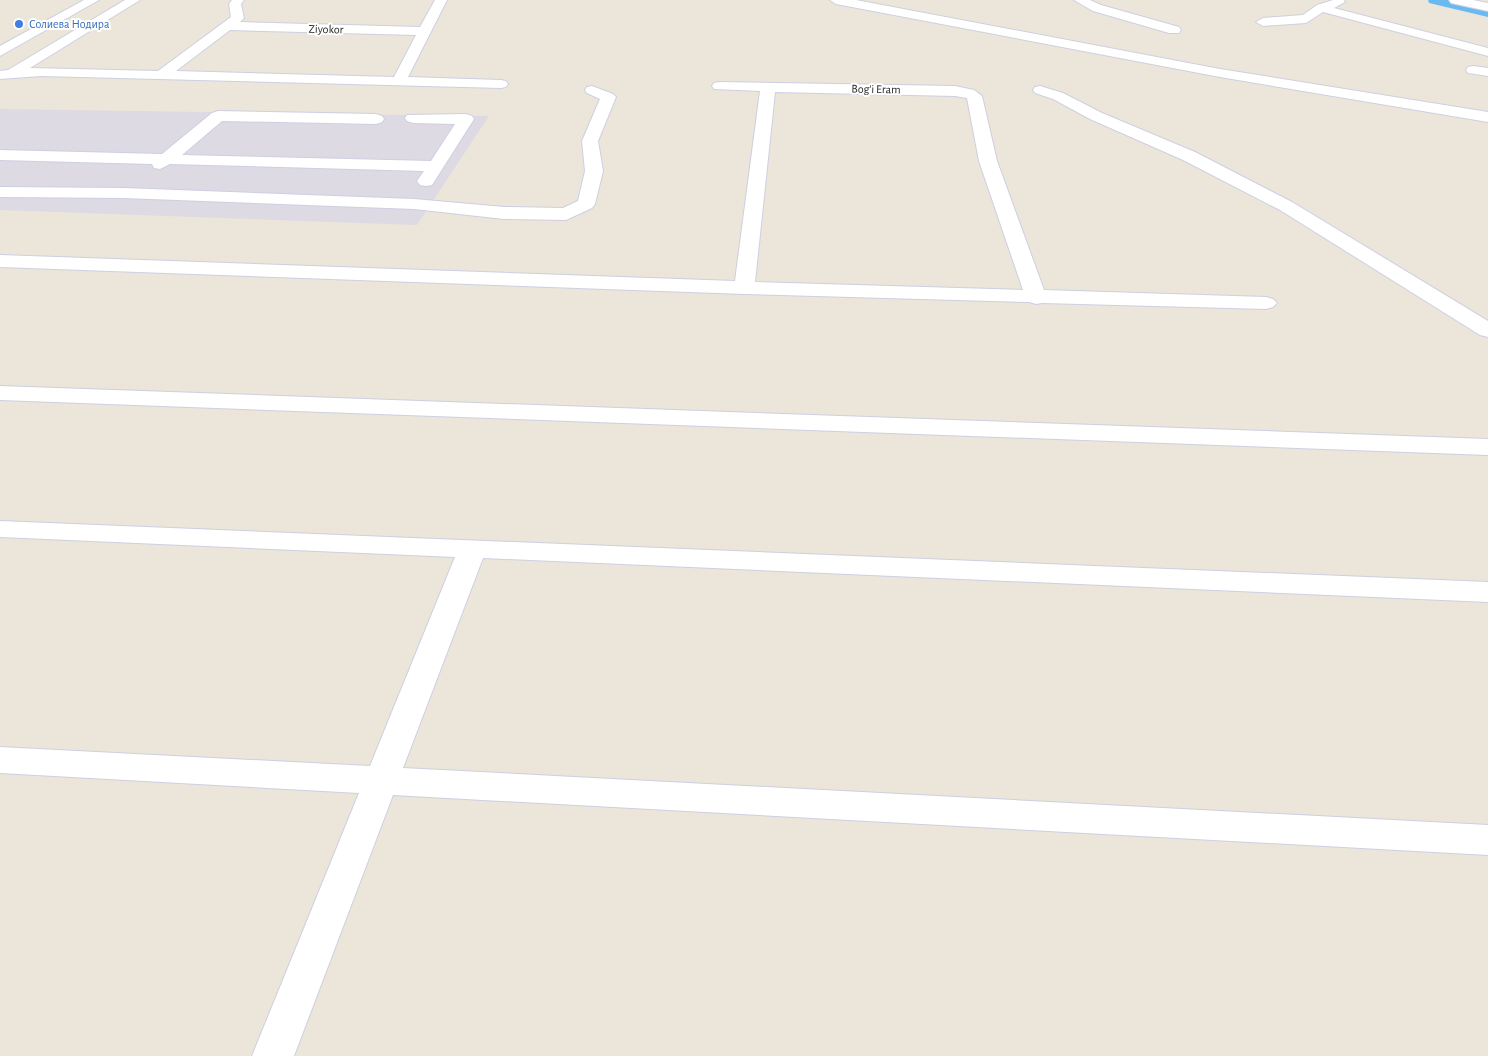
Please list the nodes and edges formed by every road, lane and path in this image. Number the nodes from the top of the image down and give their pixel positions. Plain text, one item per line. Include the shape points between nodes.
1 (94, 0) edge
2 (105, 0) edge
3 (134, 0) edge
4 (238, 0) edge
5 (441, 0) edge
6 (836, 0) edge
7 (902, 0) edge
8 (1080, 0) edge
9 (1348, 0) edge
10 (1455, 0) edge
11 (1488, 7) edge
12 (1321, 8) junction
13 (882, 9) junction
14 (1263, 22) dead end
15 (228, 26) junction
16 (1174, 30) dead end
17 (9, 31) dead end
18 (425, 31) junction
19 (37, 32) junction
20 (1422, 35) junction
21 (1393, 44) dead end
22 (0, 52) edge
23 (1488, 52) edge
24 (0, 60) edge
25 (1473, 70) dead end
26 (1488, 72) edge
27 (6, 74) edge
28 (162, 75) junction
29 (399, 81) junction
30 (501, 84) dead end
31 (719, 86) dead end
32 (768, 87) junction
33 (592, 90) dead end
34 (1040, 90) dead end
35 (1488, 117) edge
36 (413, 118) dead end
37 (376, 119) dead end
38 (0, 155) edge
39 (167, 159) junction
40 (434, 166) junction
41 (0, 192) edge
42 (124, 193) junction
43 (414, 204) junction
44 (0, 261) edge
45 (744, 288) junction
46 (1036, 298) junction
47 (1266, 304) dead end
48 (1488, 330) edge
49 (0, 393) edge
50 (1488, 448) edge
51 (0, 529) edge
52 (472, 549) junction
53 (1488, 592) edge
54 (0, 760) edge
55 (381, 780) junction
56 (1488, 840) edge
57 (273, 1056) edge

1 - 19 street
2 - 24 street
3 - 27 street
4 - 15 street via 235,4 238,18
5 - 18 street
6 - 13 street
7 - 13 street
8 - 16 street
9 - 12 street
10 - 11 street
12 - 14 street via 1306,19
12 - 20 street
13 - 35 street via 1220,73
15 - 18 street, Ziyokor
15 - 28 street
17 - 19 street
18 - 29 street
19 - 22 street
20 - 21 street
20 - 23 street
25 - 26 street
27 - 28 street
28 - 29 street
29 - 30 street
31 - 32 street
32 - 45 street
32 - 46 street, Bog'i Eram via 955,91 974,96 988,161
33 - 43 street via 608,98 590,142 594,172 586,204 566,214 504,213
34 - 48 street via 1189,156 1286,206
36 - 40 street via 466,120
37 - 39 street via 218,116
38 - 39 street
39 - 40 street
39 - 42 street
40 - 43 street
41 - 42 street
42 - 43 street
44 - 45 street
45 - 46 street
46 - 47 street
49 - 50 street
51 - 52 street
52 - 53 street
52 - 55 street
54 - 55 street
55 - 56 street
55 - 57 street

